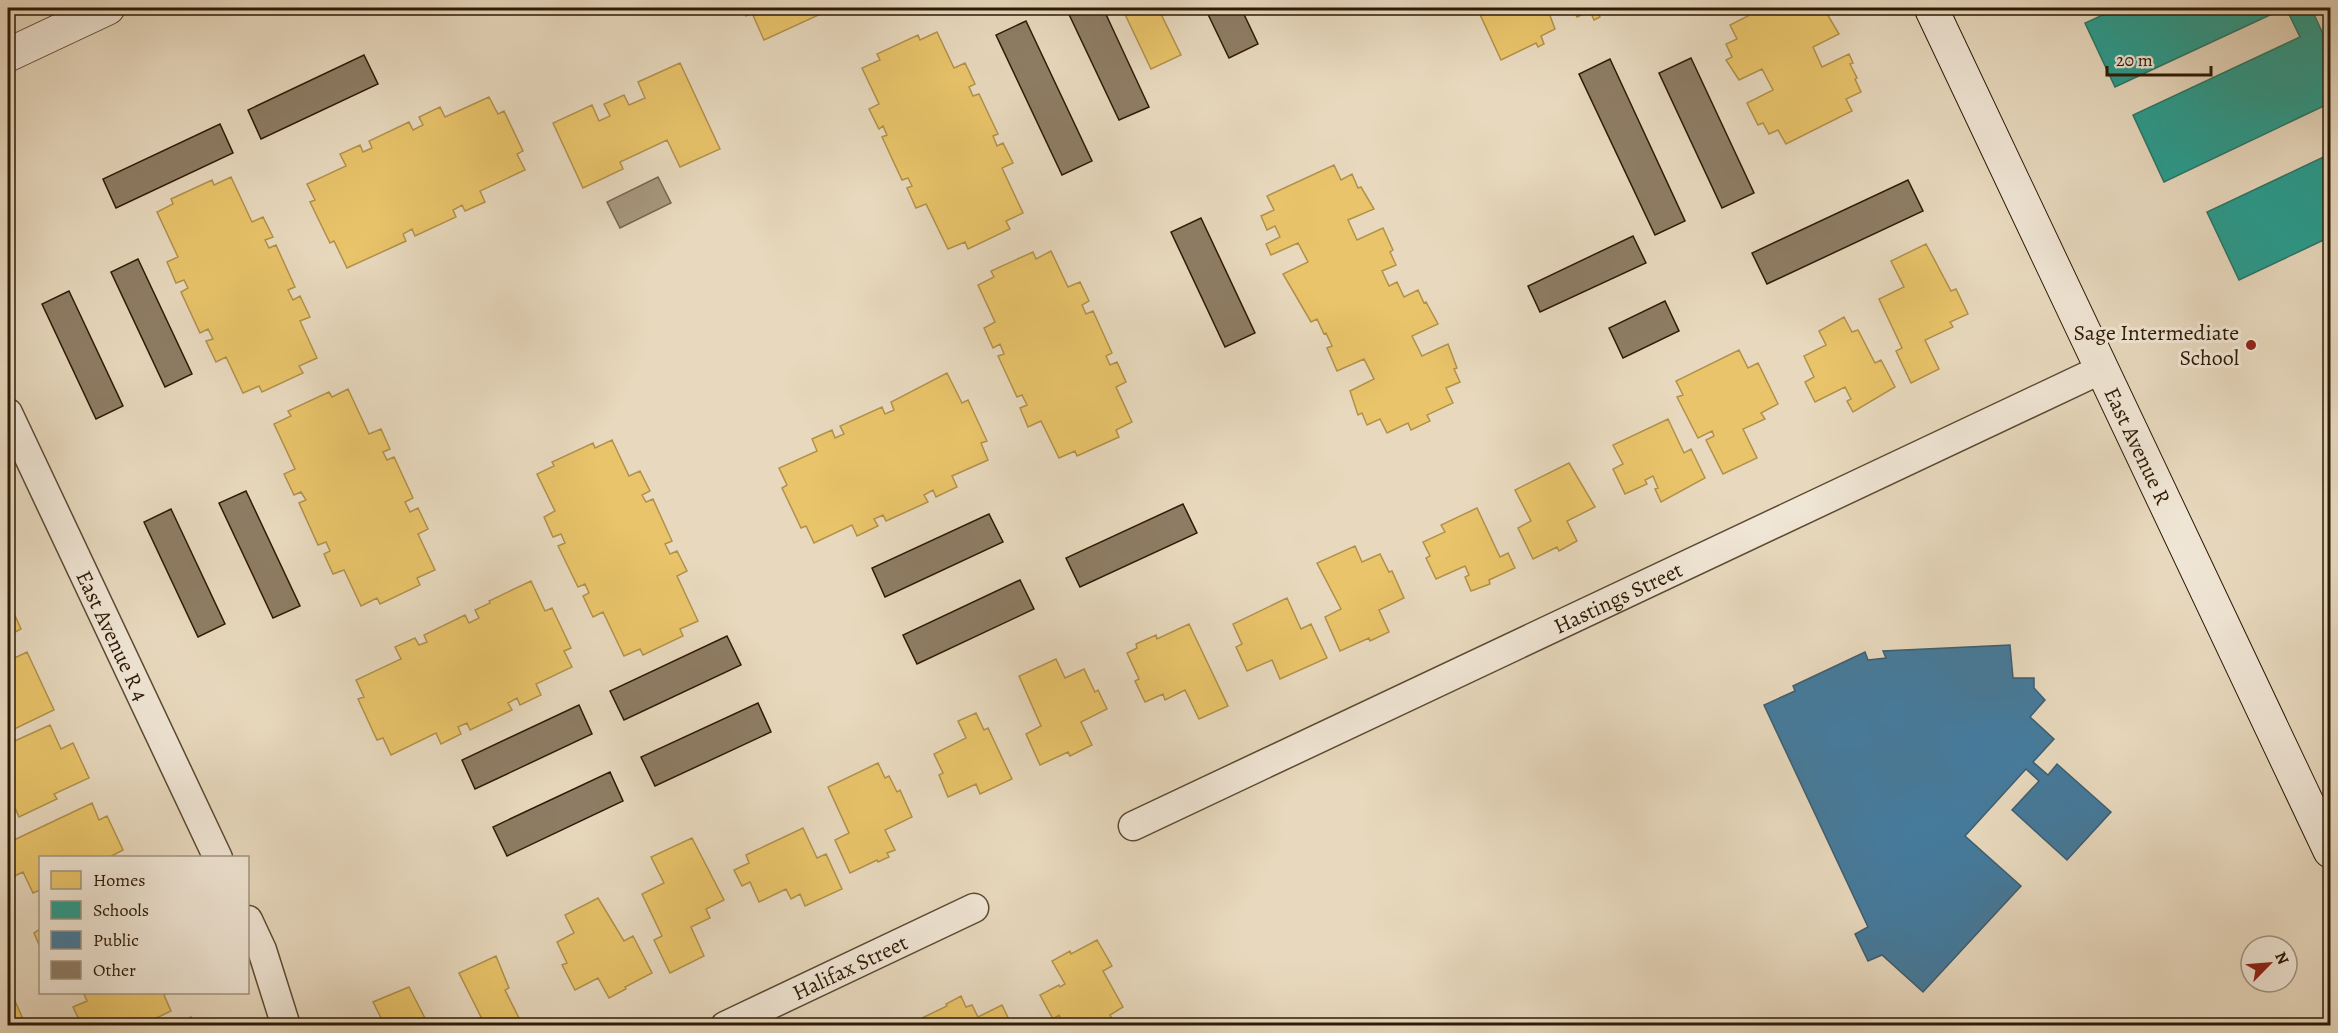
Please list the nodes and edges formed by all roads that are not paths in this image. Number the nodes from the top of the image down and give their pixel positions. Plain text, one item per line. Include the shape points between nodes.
1 (108, 8) edge
2 (1930, 8) edge
3 (8, 55) edge
4 (2102, 369) junction
5 (8, 413) edge
6 (1133, 826) dead end
7 (2331, 851) edge
8 (217, 856) edge
9 (974, 908) dead end
10 (249, 922) edge
11 (286, 1026) edge
12 (725, 1026) edge

1 - 3 main road
2 - 4 main road, East Avenue R
4 - 6 street, Hastings Street
4 - 7 main road, East Avenue R
5 - 8 street, East Avenue R 4
9 - 12 street, Halifax Street
10 - 11 street

